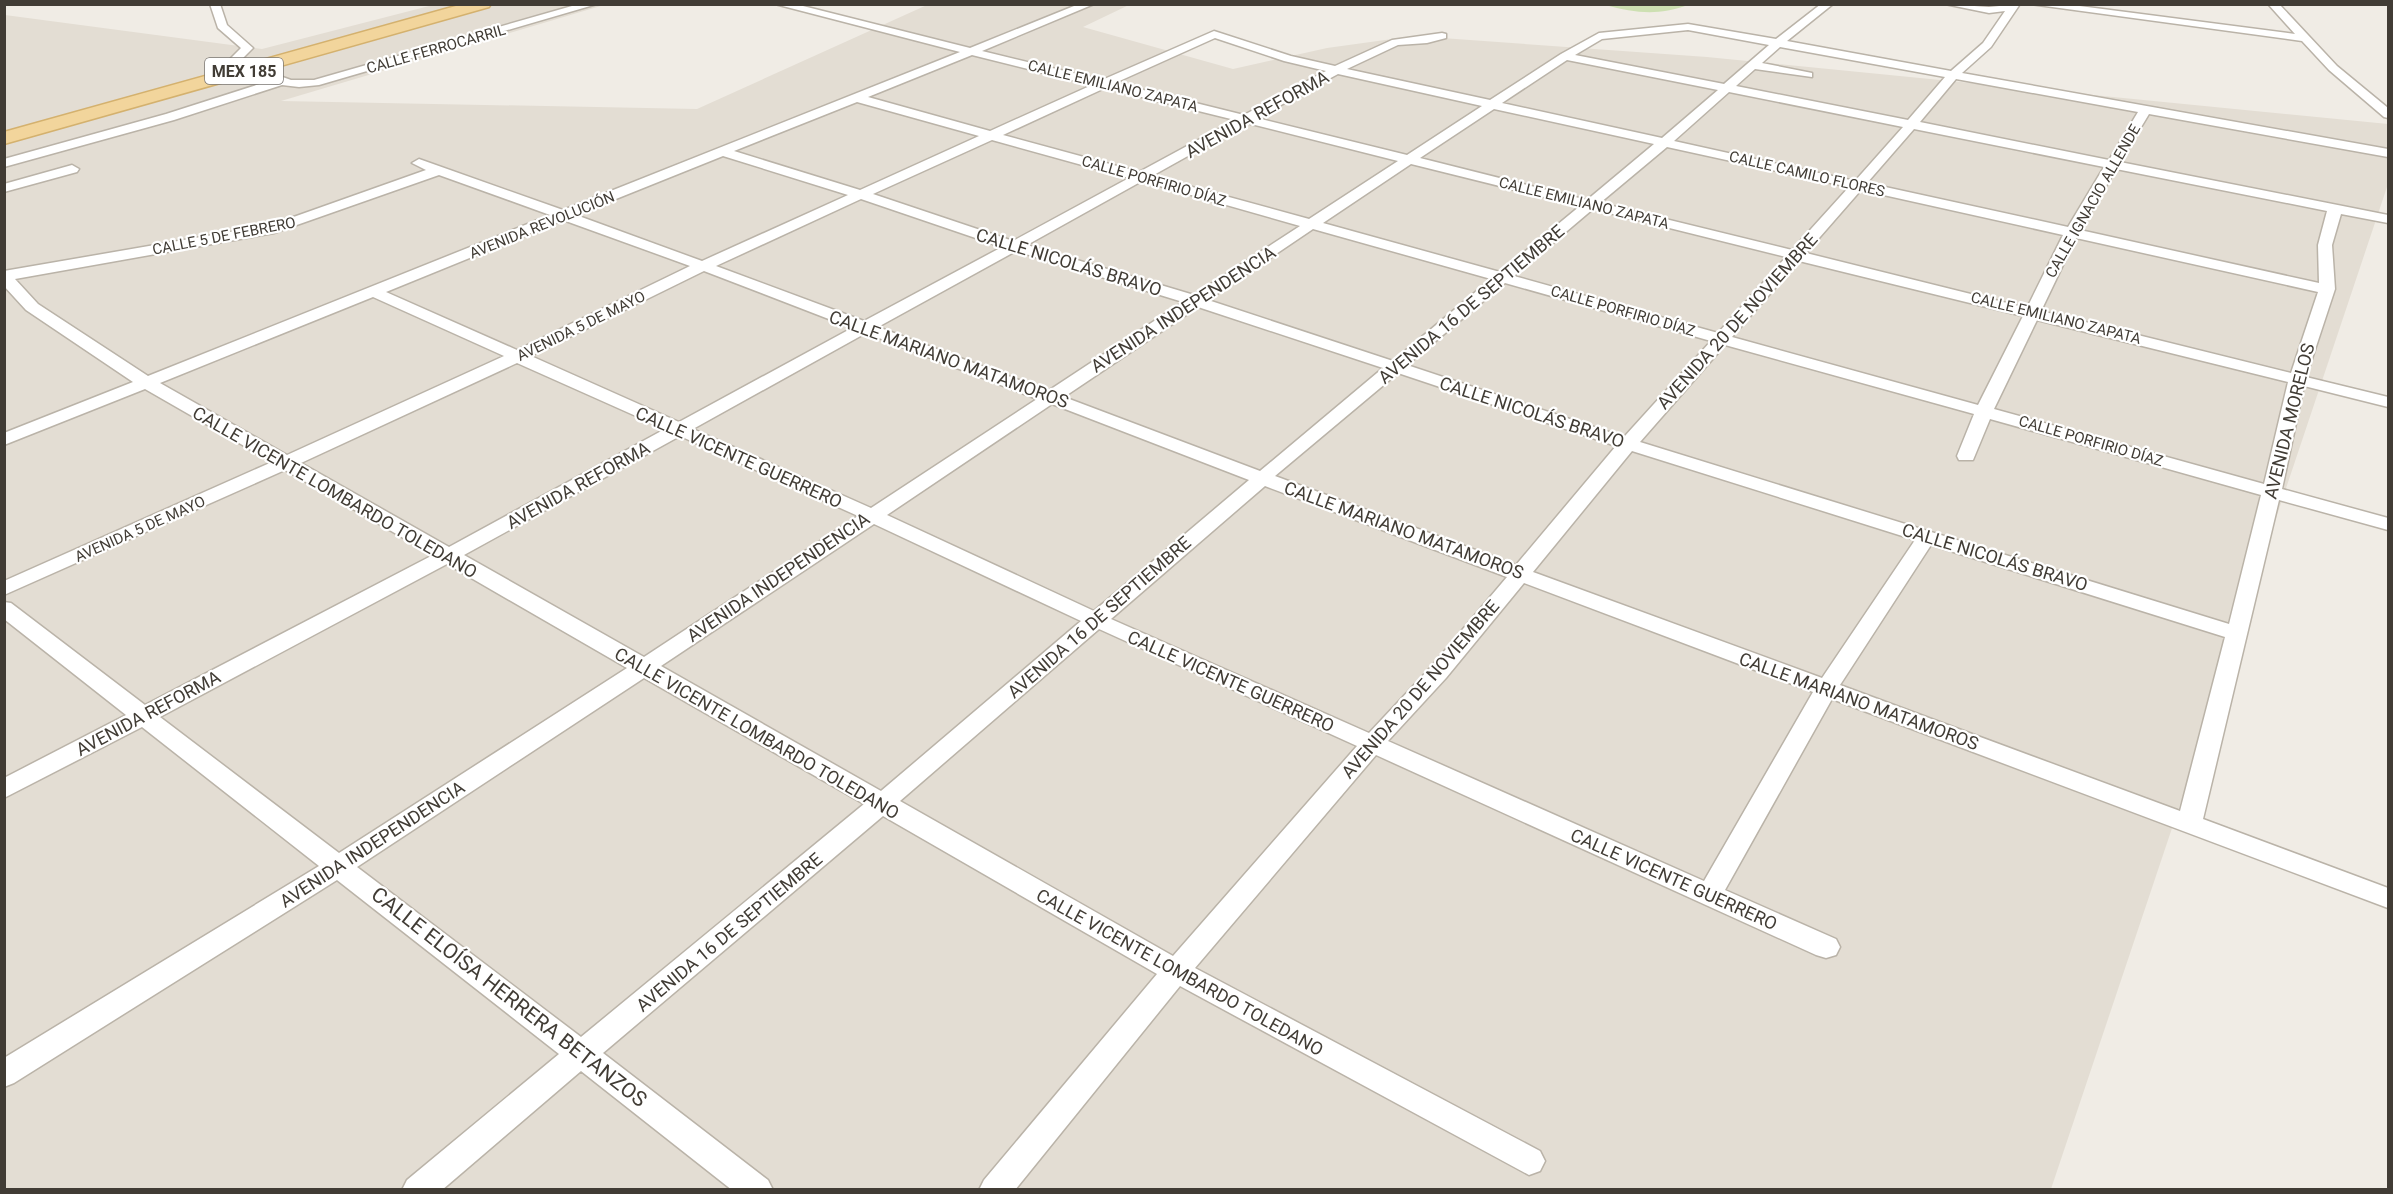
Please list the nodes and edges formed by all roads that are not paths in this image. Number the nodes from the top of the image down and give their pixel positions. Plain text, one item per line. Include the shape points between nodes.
1 (215, 4) edge
2 (465, 4) edge
3 (483, 4) edge
4 (592, 4) edge
5 (780, 4) edge
6 (1062, 4) edge
7 (1828, 4) edge
8 (1950, 4) edge
9 (2035, 4) edge
10 (2273, 4) edge
11 (2015, 6) edge
12 (1084, 7) edge
13 (1442, 36) dead end
14 (2304, 38) junction
15 (1778, 43) junction
16 (975, 52) junction
17 (1564, 56) junction
18 (1156, 59) joint
19 (233, 62) dead end
20 (1752, 65) junction
21 (1336, 70) junction
22 (256, 71) dead end
23 (1808, 75) dead end
24 (1953, 76) junction
25 (278, 82) junction
26 (1103, 84) junction
27 (1728, 89) junction
28 (857, 98) junction
29 (139, 100) junction
30 (1495, 104) junction
31 (2145, 110) junction
32 (2388, 114) edge
33 (170, 117) junction
34 (1250, 120) junction
35 (1909, 125) junction
36 (4, 131) edge
37 (989, 135) junction
38 (4, 138) edge
39 (1665, 142) junction
40 (724, 152) junction
41 (2388, 153) edge
42 (1412, 160) junction
43 (4, 163) edge
44 (2110, 166) junction
45 (428, 167) joint
46 (72, 169) dead end
47 (1143, 177) junction
48 (1858, 186) junction
49 (4, 188) edge
50 (862, 195) junction
51 (1590, 204) junction
52 (2334, 209) junction
53 (564, 216) junction
54 (2388, 219) edge
55 (1310, 225) junction
56 (2072, 232) junction
57 (1014, 246) junction
58 (1796, 254) junction
59 (703, 266) junction
60 (5, 276) edge
61 (1503, 278) junction
62 (2327, 289) junction
63 (374, 292) junction
64 (1193, 300) junction
65 (2032, 312) junction
66 (864, 327) junction
67 (1721, 339) junction
68 (516, 357) junction
69 (1397, 368) junction
70 (2297, 379) junction
71 (145, 382) junction
72 (1051, 396) junction
73 (2388, 402) edge
74 (1984, 411) junction
75 (678, 430) junction
76 (4, 440) edge
77 (1628, 444) junction
78 (1966, 456) dead end
79 (286, 464) junction
80 (1262, 478) junction
81 (2271, 492) junction
82 (871, 515) junction
83 (2388, 524) edge
84 (1927, 536) junction
85 (447, 556) junction
86 (1520, 572) junction
87 (4, 589) edge
88 (4, 608) edge
89 (1096, 620) junction
90 (2238, 634) junction
91 (643, 668) junction
92 (1827, 688) junction
93 (141, 716) junction
94 (1372, 744) junction
95 (4, 789) edge
96 (882, 803) junction
97 (2189, 824) junction
98 (339, 866) junction
99 (1710, 894) junction
100 (2388, 898) edge
101 (1826, 947) dead end
102 (1176, 971) junction
103 (584, 1053) junction
104 (4, 1074) edge
105 (1529, 1161) dead end
106 (418, 1190) edge
107 (757, 1190) edge
108 (995, 1190) edge

1 - 19 street via 222,26 247,48
2 - 36 main road, MEX 185
3 - 29 main road, MEX 185
4 - 25 street, CALLE FERROCARRIL via 315,83
5 - 16 street, CALLE EMILIANO ZAPATA
6 - 12 street
7 - 15 street, AVENIDA 16 DE SEPTIEMBRE
8 - 11 street via 1989,10
9 - 14 street
10 - 14 street
11 - 24 street, AVENIDA 20 DE NOVIEMBRE via 1986,45
12 - 16 street, AVENIDA REVOLUCIÓN
13 - 21 street, AVENIDA REFORMA via 1396,42
14 - 32 street
15 - 17 street, AVENIDA INDEPENDENCIA via 1688,27 1599,36
15 - 20 street, AVENIDA 16 DE SEPTIEMBRE
15 - 24 street, AVENIDA INDEPENDENCIA
16 - 26 street, CALLE EMILIANO ZAPATA
16 - 28 street, AVENIDA REVOLUCIÓN
17 - 27 street
17 - 30 street, AVENIDA INDEPENDENCIA
18 - 21 street, CALLE CAMILO FLORES via 1214,34 1288,59
18 - 26 street, AVENIDA 5 DE MAYO
20 - 23 street
20 - 27 street, AVENIDA 16 DE SEPTIEMBRE
21 - 30 street, CALLE CAMILO FLORES
21 - 34 street, AVENIDA REFORMA
22 - 25 street, CALLE FERROCARRIL
24 - 31 street, AVENIDA INDEPENDENCIA
24 - 35 street, AVENIDA 20 DE NOVIEMBRE
25 - 33 street, CALLE FERROCARRIL
26 - 34 street, CALLE EMILIANO ZAPATA
26 - 37 street, AVENIDA 5 DE MAYO
27 - 35 street
27 - 39 street, AVENIDA 16 DE SEPTIEMBRE
28 - 37 street, CALLE PORFIRIO DÍAZ
28 - 40 street, AVENIDA REVOLUCIÓN
29 - 33 street
29 - 38 main road, MEX 185
30 - 39 street, CALLE CAMILO FLORES
30 - 42 street, AVENIDA INDEPENDENCIA
31 - 41 street, AVENIDA INDEPENDENCIA
31 - 44 street, CALLE IGNACIO ALLENDE
33 - 43 street, CALLE FERROCARRIL
34 - 42 street, CALLE EMILIANO ZAPATA
34 - 47 street, AVENIDA REFORMA
35 - 44 street
35 - 48 street, AVENIDA 20 DE NOVIEMBRE
37 - 47 street, CALLE PORFIRIO DÍAZ
37 - 50 street, AVENIDA 5 DE MAYO
39 - 48 street, CALLE CAMILO FLORES
39 - 51 street, AVENIDA 16 DE SEPTIEMBRE
40 - 50 street, CALLE NICOLÁS BRAVO
40 - 53 street, AVENIDA REVOLUCIÓN
42 - 51 street, CALLE EMILIANO ZAPATA
42 - 55 street, AVENIDA INDEPENDENCIA
44 - 52 street
44 - 56 street, CALLE IGNACIO ALLENDE
45 - 53 street, CALLE MARIANO MATAMOROS
45 - 60 street, CALLE 5 DE FEBRERO via 274,229
46 - 49 street
47 - 55 street, CALLE PORFIRIO DÍAZ
47 - 57 street, AVENIDA REFORMA
48 - 56 street, CALLE CAMILO FLORES
48 - 58 street, AVENIDA 20 DE NOVIEMBRE
50 - 57 street, CALLE NICOLÁS BRAVO
50 - 59 street, AVENIDA 5 DE MAYO
51 - 58 street, CALLE EMILIANO ZAPATA
51 - 61 street, AVENIDA 16 DE SEPTIEMBRE
52 - 54 street
52 - 62 street, AVENIDA MORELOS via 2325,245
53 - 59 street, CALLE MARIANO MATAMOROS
53 - 63 street, AVENIDA REVOLUCIÓN
55 - 61 street, CALLE PORFIRIO DÍAZ
55 - 64 street, AVENIDA INDEPENDENCIA
56 - 62 street, CALLE CAMILO FLORES
56 - 65 street, CALLE IGNACIO ALLENDE
57 - 64 street, CALLE NICOLÁS BRAVO
57 - 66 street, AVENIDA REFORMA
58 - 65 street, CALLE EMILIANO ZAPATA
58 - 67 street, AVENIDA 20 DE NOVIEMBRE
59 - 66 street, CALLE MARIANO MATAMOROS
59 - 68 street, AVENIDA 5 DE MAYO
60 - 71 street, CALLE VICENTE LOMBARDO TOLEDANO via 32,307
61 - 67 street, CALLE PORFIRIO DÍAZ
61 - 69 street, AVENIDA 16 DE SEPTIEMBRE
62 - 70 street, AVENIDA MORELOS
63 - 68 street, CALLE VICENTE GUERRERO
63 - 71 street, AVENIDA REVOLUCIÓN
64 - 69 street, CALLE NICOLÁS BRAVO
64 - 72 street, AVENIDA INDEPENDENCIA
65 - 70 street, CALLE EMILIANO ZAPATA
65 - 74 street, CALLE IGNACIO ALLENDE
66 - 72 street, CALLE MARIANO MATAMOROS
66 - 75 street, AVENIDA REFORMA
67 - 74 street, CALLE PORFIRIO DÍAZ
67 - 77 street, AVENIDA 20 DE NOVIEMBRE
68 - 75 street, CALLE VICENTE GUERRERO
68 - 79 street, AVENIDA 5 DE MAYO
69 - 77 street, CALLE NICOLÁS BRAVO
69 - 80 street, AVENIDA 16 DE SEPTIEMBRE
70 - 73 street, CALLE EMILIANO ZAPATA
70 - 81 street, AVENIDA MORELOS
71 - 76 street, AVENIDA REVOLUCIÓN
71 - 79 street, CALLE VICENTE LOMBARDO TOLEDANO
72 - 80 street, CALLE MARIANO MATAMOROS
72 - 82 street, AVENIDA INDEPENDENCIA
74 - 78 street, CALLE IGNACIO ALLENDE
74 - 81 street, CALLE PORFIRIO DÍAZ
75 - 82 street, CALLE VICENTE GUERRERO
75 - 85 street, AVENIDA REFORMA
77 - 84 street, CALLE NICOLÁS BRAVO
77 - 86 street, AVENIDA 20 DE NOVIEMBRE
79 - 85 street, CALLE VICENTE LOMBARDO TOLEDANO
79 - 87 street, AVENIDA 5 DE MAYO
80 - 86 street, CALLE MARIANO MATAMOROS
80 - 89 street, AVENIDA 16 DE SEPTIEMBRE
81 - 83 street, CALLE PORFIRIO DÍAZ
81 - 90 street, AVENIDA MORELOS
82 - 89 street, CALLE VICENTE GUERRERO
82 - 91 street, AVENIDA INDEPENDENCIA
84 - 90 street, CALLE NICOLÁS BRAVO
84 - 92 street
85 - 91 street, CALLE VICENTE LOMBARDO TOLEDANO
85 - 93 street, AVENIDA REFORMA
86 - 92 street, CALLE MARIANO MATAMOROS
86 - 94 street, AVENIDA 20 DE NOVIEMBRE via 1438,674
88 - 93 street, CALLE ELOÍSA HERRERA BETANZOS
89 - 94 street, CALLE VICENTE GUERRERO
89 - 96 street, AVENIDA 16 DE SEPTIEMBRE
90 - 97 street, AVENIDA MORELOS
91 - 96 street, CALLE VICENTE LOMBARDO TOLEDANO
91 - 98 street, AVENIDA INDEPENDENCIA
92 - 97 street, CALLE MARIANO MATAMOROS
92 - 99 street
93 - 95 street, AVENIDA REFORMA
93 - 98 street, CALLE ELOÍSA HERRERA BETANZOS
94 - 99 street, CALLE VICENTE GUERRERO
94 - 102 street, AVENIDA 20 DE NOVIEMBRE
96 - 102 street, CALLE VICENTE LOMBARDO TOLEDANO
96 - 103 street, AVENIDA 16 DE SEPTIEMBRE
97 - 100 street, CALLE MARIANO MATAMOROS
98 - 103 street, CALLE ELOÍSA HERRERA BETANZOS
98 - 104 street, AVENIDA INDEPENDENCIA
99 - 101 street, CALLE VICENTE GUERRERO
102 - 105 street, CALLE VICENTE LOMBARDO TOLEDANO
102 - 108 street, AVENIDA 20 DE NOVIEMBRE
103 - 106 street, AVENIDA 16 DE SEPTIEMBRE
103 - 107 street, CALLE ELOÍSA HERRERA BETANZOS

